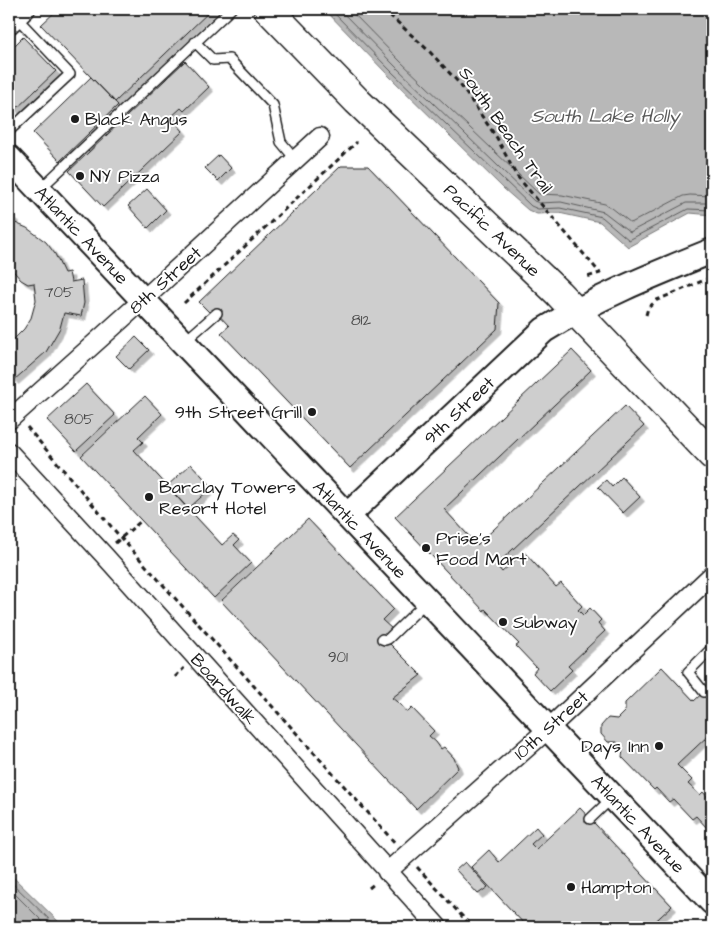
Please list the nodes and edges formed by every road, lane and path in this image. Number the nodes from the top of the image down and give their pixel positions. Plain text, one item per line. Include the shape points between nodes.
1 (230, 9) edge
2 (268, 9) edge
3 (383, 9) edge
4 (17, 17) edge
5 (195, 42) junction
6 (9, 131) edge
7 (320, 137) dead end
8 (357, 142) dead end
9 (9, 158) edge
10 (296, 160) junction
11 (39, 190) junction
12 (712, 251) edge
13 (587, 277) dead end
14 (712, 277) edge
15 (143, 300) junction
16 (184, 303) dead end
17 (576, 311) junction
18 (218, 314) dead end
19 (646, 316) dead end
20 (184, 342) junction
21 (12, 417) edge
22 (9, 452) edge
23 (712, 455) edge
24 (347, 516) junction
25 (142, 521) dead end
26 (121, 538) junction
27 (103, 554) junction
28 (712, 576) edge
29 (427, 601) junction
30 (382, 639) dead end
31 (712, 648) edge
32 (187, 666) dead end
33 (174, 677) dead end
34 (704, 692) dead end
35 (548, 729) junction
36 (613, 798) junction
37 (590, 818) dead end
38 (406, 855) junction
39 (387, 872) junction
40 (712, 902) edge
41 (438, 927) edge
42 (472, 927) edge

1 - 5 lane
2 - 17 highway, Pacific Avenue via 357,102
3 - 13 path, South Beach Trail via 459,83 497,138 516,175 600,273
4 - 6 lane via 70,74
5 - 10 lane via 213,60 229,59 273,105 281,142
5 - 11 lane
7 - 10 street, 8th Street
8 - 16 path
9 - 11 main road, Atlantic Avenue
10 - 15 street, 8th Street
11 - 15 main road, Atlantic Avenue
12 - 17 main road, 9th Street
14 - 19 path via 657,300 648,308
15 - 20 main road, Atlantic Avenue
15 - 21 street, 8th Street
17 - 23 highway, Pacific Avenue
17 - 24 main road, 9th Street via 544,330
18 - 20 lane
20 - 24 main road, Atlantic Avenue
21 - 26 path
22 - 27 street, Boardwalk
24 - 29 main road, Atlantic Avenue
25 - 26 path
26 - 27 path
26 - 38 path
27 - 39 street, Boardwalk
28 - 35 street, 10th Street
29 - 30 lane via 388,638
29 - 35 main road, Atlantic Avenue
31 - 34 lane via 688,672
32 - 33 path
35 - 36 main road, Atlantic Avenue
35 - 38 street, 10th Street
36 - 37 lane
36 - 40 main road, Atlantic Avenue
38 - 39 street, 10th Street
38 - 42 path
39 - 41 street, Boardwalk

